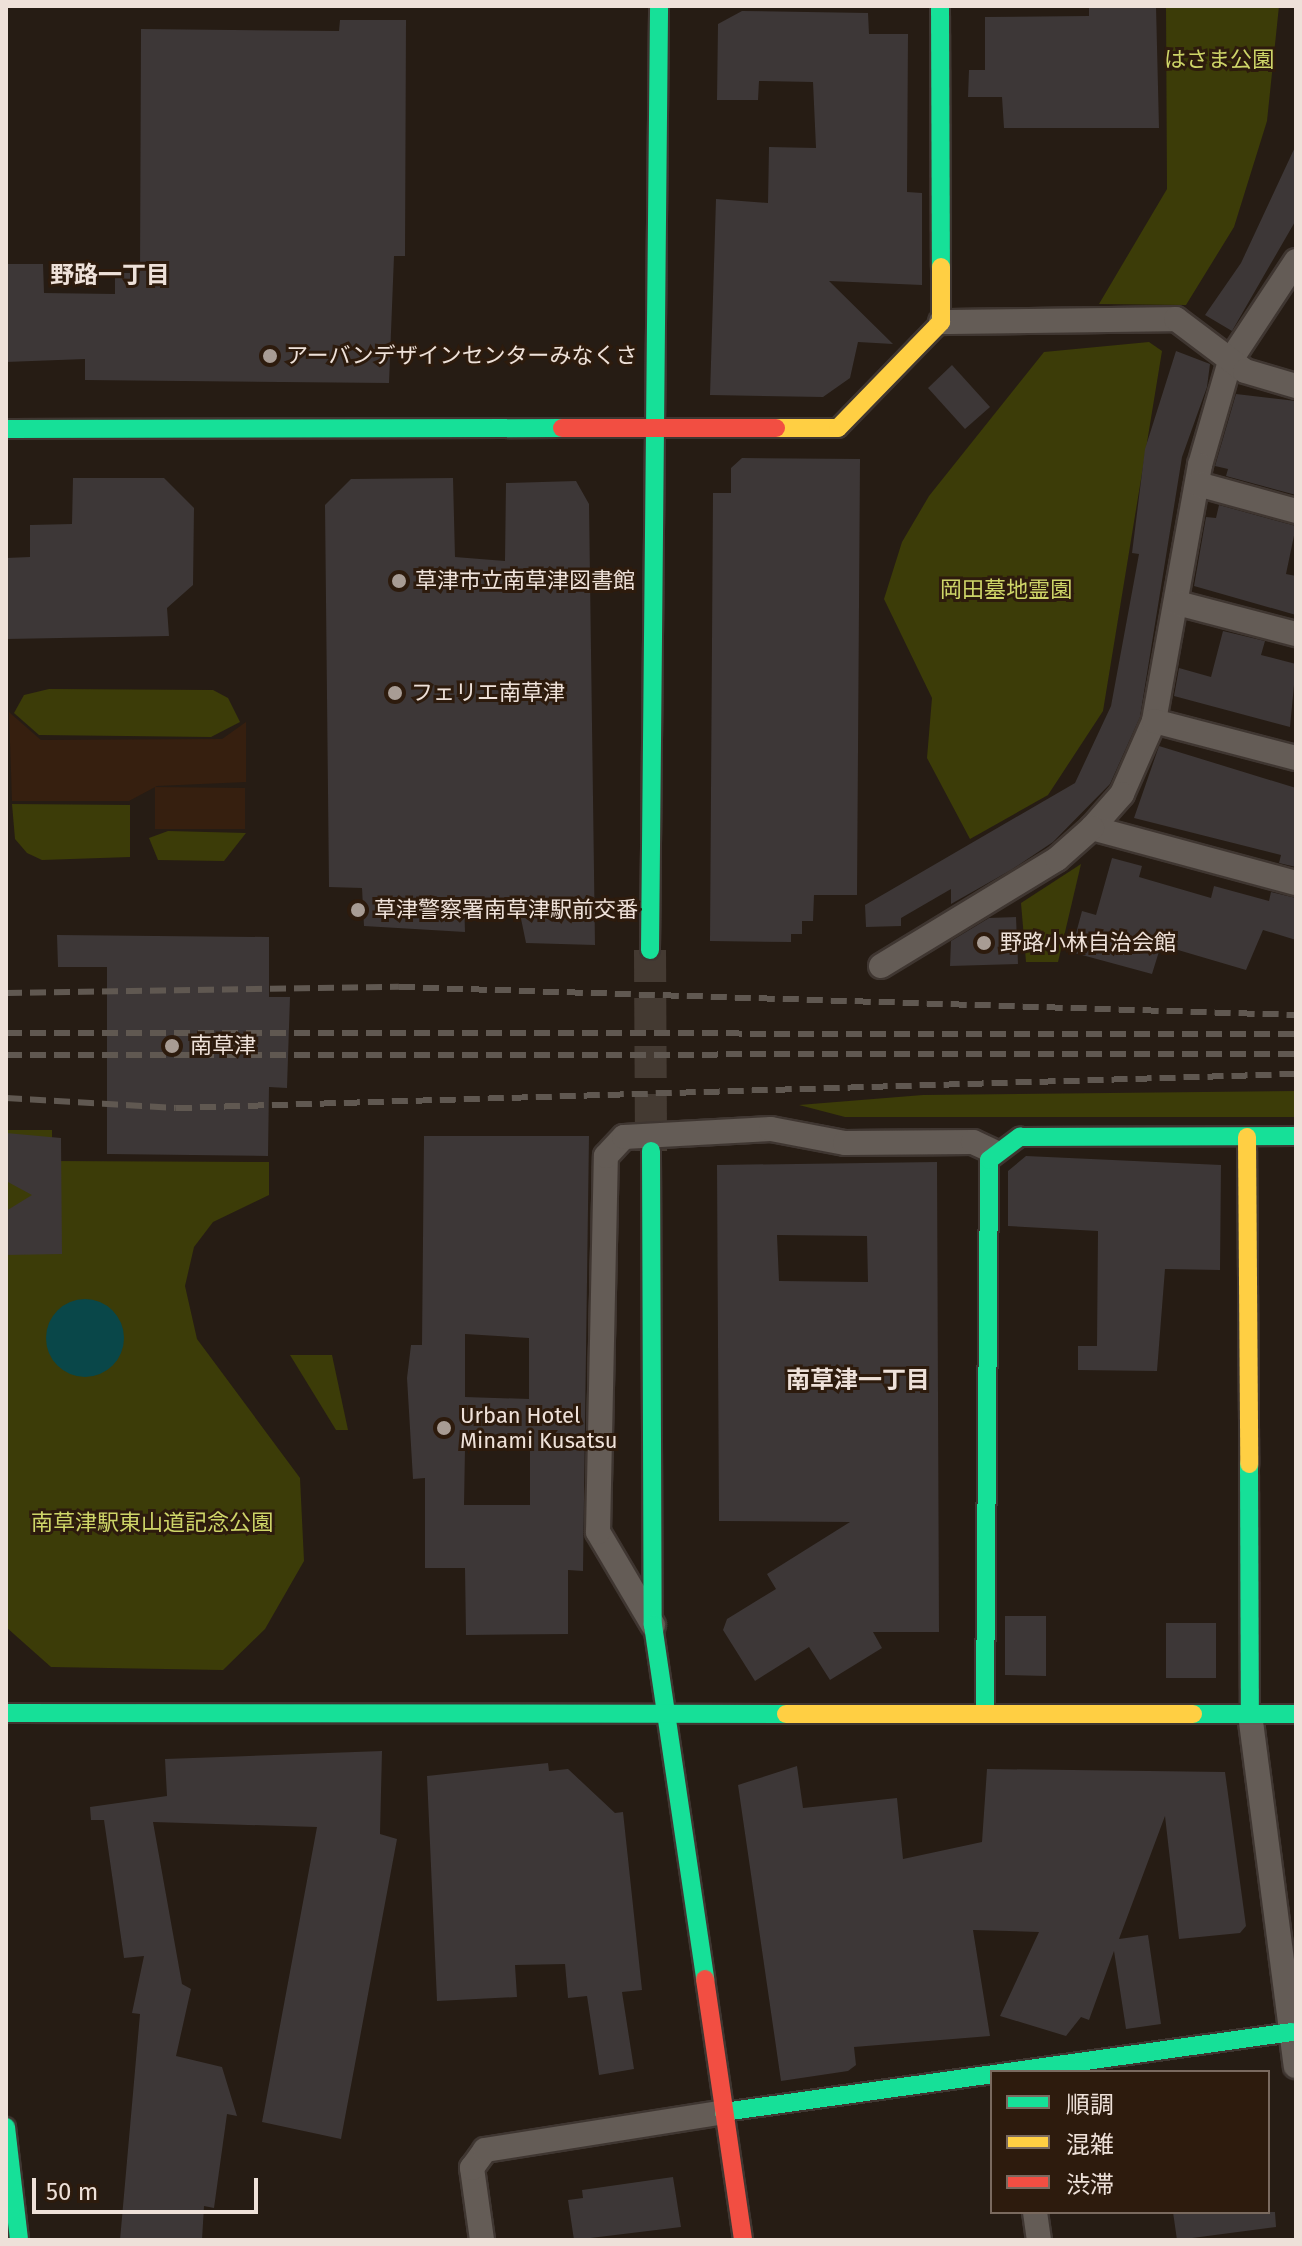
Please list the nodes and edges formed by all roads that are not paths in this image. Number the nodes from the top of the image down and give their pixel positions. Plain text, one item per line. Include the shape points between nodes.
1 (659, 6) edge
2 (940, 6) edge
3 (1296, 261) edge
4 (941, 322) junction
5 (1230, 361) junction
6 (1296, 386) edge
7 (6, 429) edge
8 (650, 430) junction
9 (1198, 484) junction
10 (1296, 511) edge
11 (1177, 603) junction
12 (1296, 634) edge
13 (1154, 721) junction
14 (1296, 758) edge
15 (1092, 828) junction
16 (1296, 883) edge
17 (650, 950) tunnel mouth
18 (881, 966) dead end
19 (1296, 1136) edge
20 (1247, 1137) junction
21 (651, 1151) tunnel mouth
22 (994, 1152) junction
23 (653, 1625) junction
24 (663, 1710) junction
25 (985, 1711) junction
26 (6, 1713) edge
27 (1250, 1714) junction
28 (1296, 1714) edge
29 (1292, 2032) junction
30 (1296, 2066) edge
31 (1015, 2070) edge
32 (990, 2074) edge
33 (724, 2112) junction
34 (6, 2127) edge
35 (1035, 2214) edge
36 (19, 2240) edge
37 (482, 2240) edge
38 (743, 2240) edge
39 (1039, 2240) edge

1 - 8 street
2 - 4 street
3 - 5 street
4 - 5 street via 1176,319
4 - 8 street via 838,428
5 - 6 street
5 - 9 street
7 - 8 street
8 - 17 street
9 - 10 street
9 - 11 street
11 - 12 street
11 - 13 street
13 - 14 street
13 - 15 street via 1122,794
15 - 16 street
15 - 18 street via 1057,859
19 - 20 street
20 - 22 street via 1020,1137
20 - 27 street
21 - 23 street
22 - 23 street via 973,1142 845,1143 771,1129 624,1137 606,1156 598,1532
22 - 25 street via 985,1171
23 - 24 street
24 - 25 street
24 - 26 street
24 - 33 street
25 - 27 street
27 - 28 street
27 - 29 street
29 - 30 street
29 - 31 street
32 - 33 street
33 - 37 street via 485,2150 472,2168
33 - 38 street
34 - 36 street
35 - 39 street

